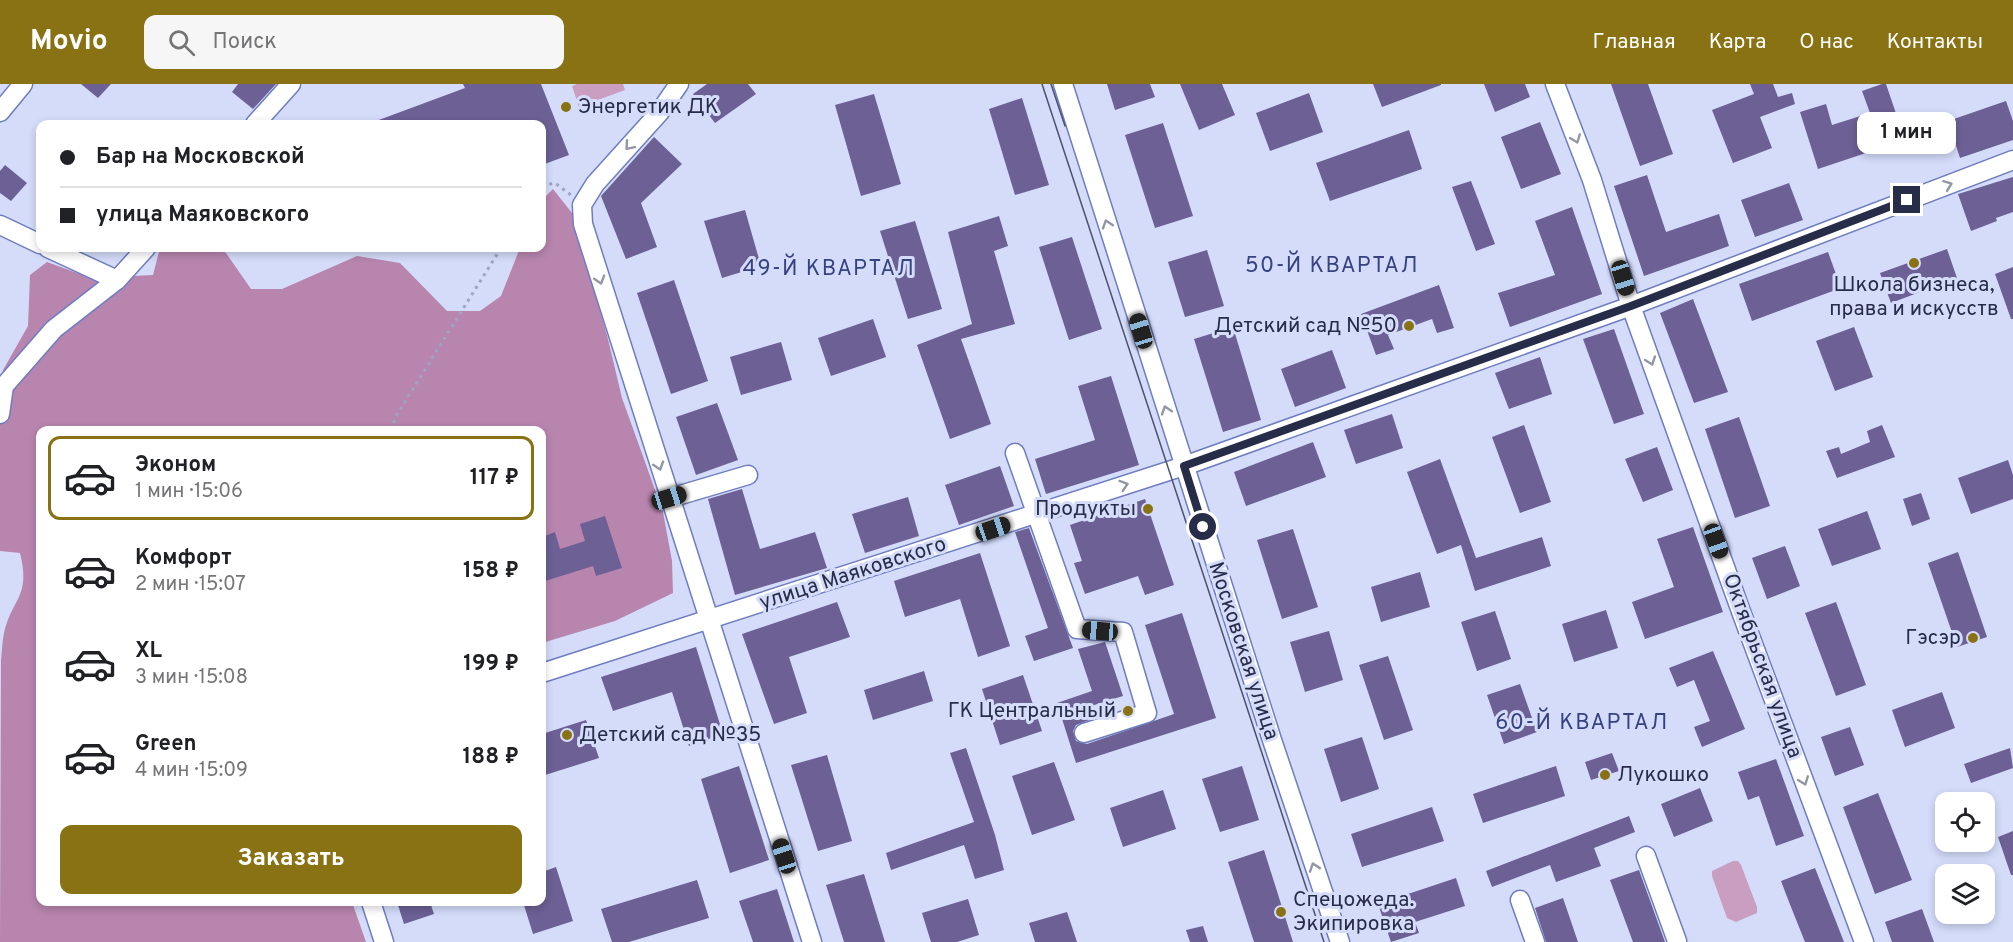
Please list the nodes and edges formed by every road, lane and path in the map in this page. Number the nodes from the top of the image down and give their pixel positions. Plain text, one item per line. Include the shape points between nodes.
1 (23, 84) edge
2 (291, 84) edge
3 (679, 84) edge
4 (1063, 84) edge
5 (1555, 84) edge
6 (0, 112) edge
7 (259, 120) edge
8 (2013, 160) edge
9 (546, 185) edge
10 (582, 205) junction
11 (0, 225) edge
12 (36, 242) edge
13 (57, 252) edge
14 (142, 252) edge
15 (498, 252) edge
16 (117, 280) junction
17 (1631, 306) junction
18 (0, 414) edge
19 (392, 426) edge
20 (1015, 453) dead end
21 (1184, 466) junction
22 (748, 475) dead end
23 (669, 498) junction
24 (1036, 514) junction
25 (709, 620) junction
26 (546, 672) edge
27 (1084, 733) dead end
28 (1646, 856) dead end
29 (1520, 900) dead end
30 (372, 906) edge
31 (1677, 941) edge
32 (384, 942) edge
33 (812, 942) edge
34 (1340, 942) edge
35 (1535, 942) edge
36 (1864, 942) edge

1 - 6 street
2 - 7 street
3 -> 10 street
21 -> 4 street, Московская улица
5 -> 17 street, Октябрьская улица via 1592,180
17 -> 8 street, улица Маяковского
9 - 10 path via 555,183
10 -> 23 street via 583,224
11 - 12 street
13 - 16 street
14 - 16 street
15 - 19 path
16 - 18 street via 54,329 4,386
17 - 21 street, улица Маяковского
17 -> 36 street, Октябрьская улица
20 - 24 street
24 -> 21 street, улица Маяковского
34 -> 21 street, Московская улица
22 - 23 street
23 - 25 street
24 - 25 street, улица Маяковского
24 - 27 street via 1077,629 1123,632 1147,713
25 - 26 street, улица Маяковского
25 - 33 street
28 - 31 street
29 - 35 street
30 - 32 street

